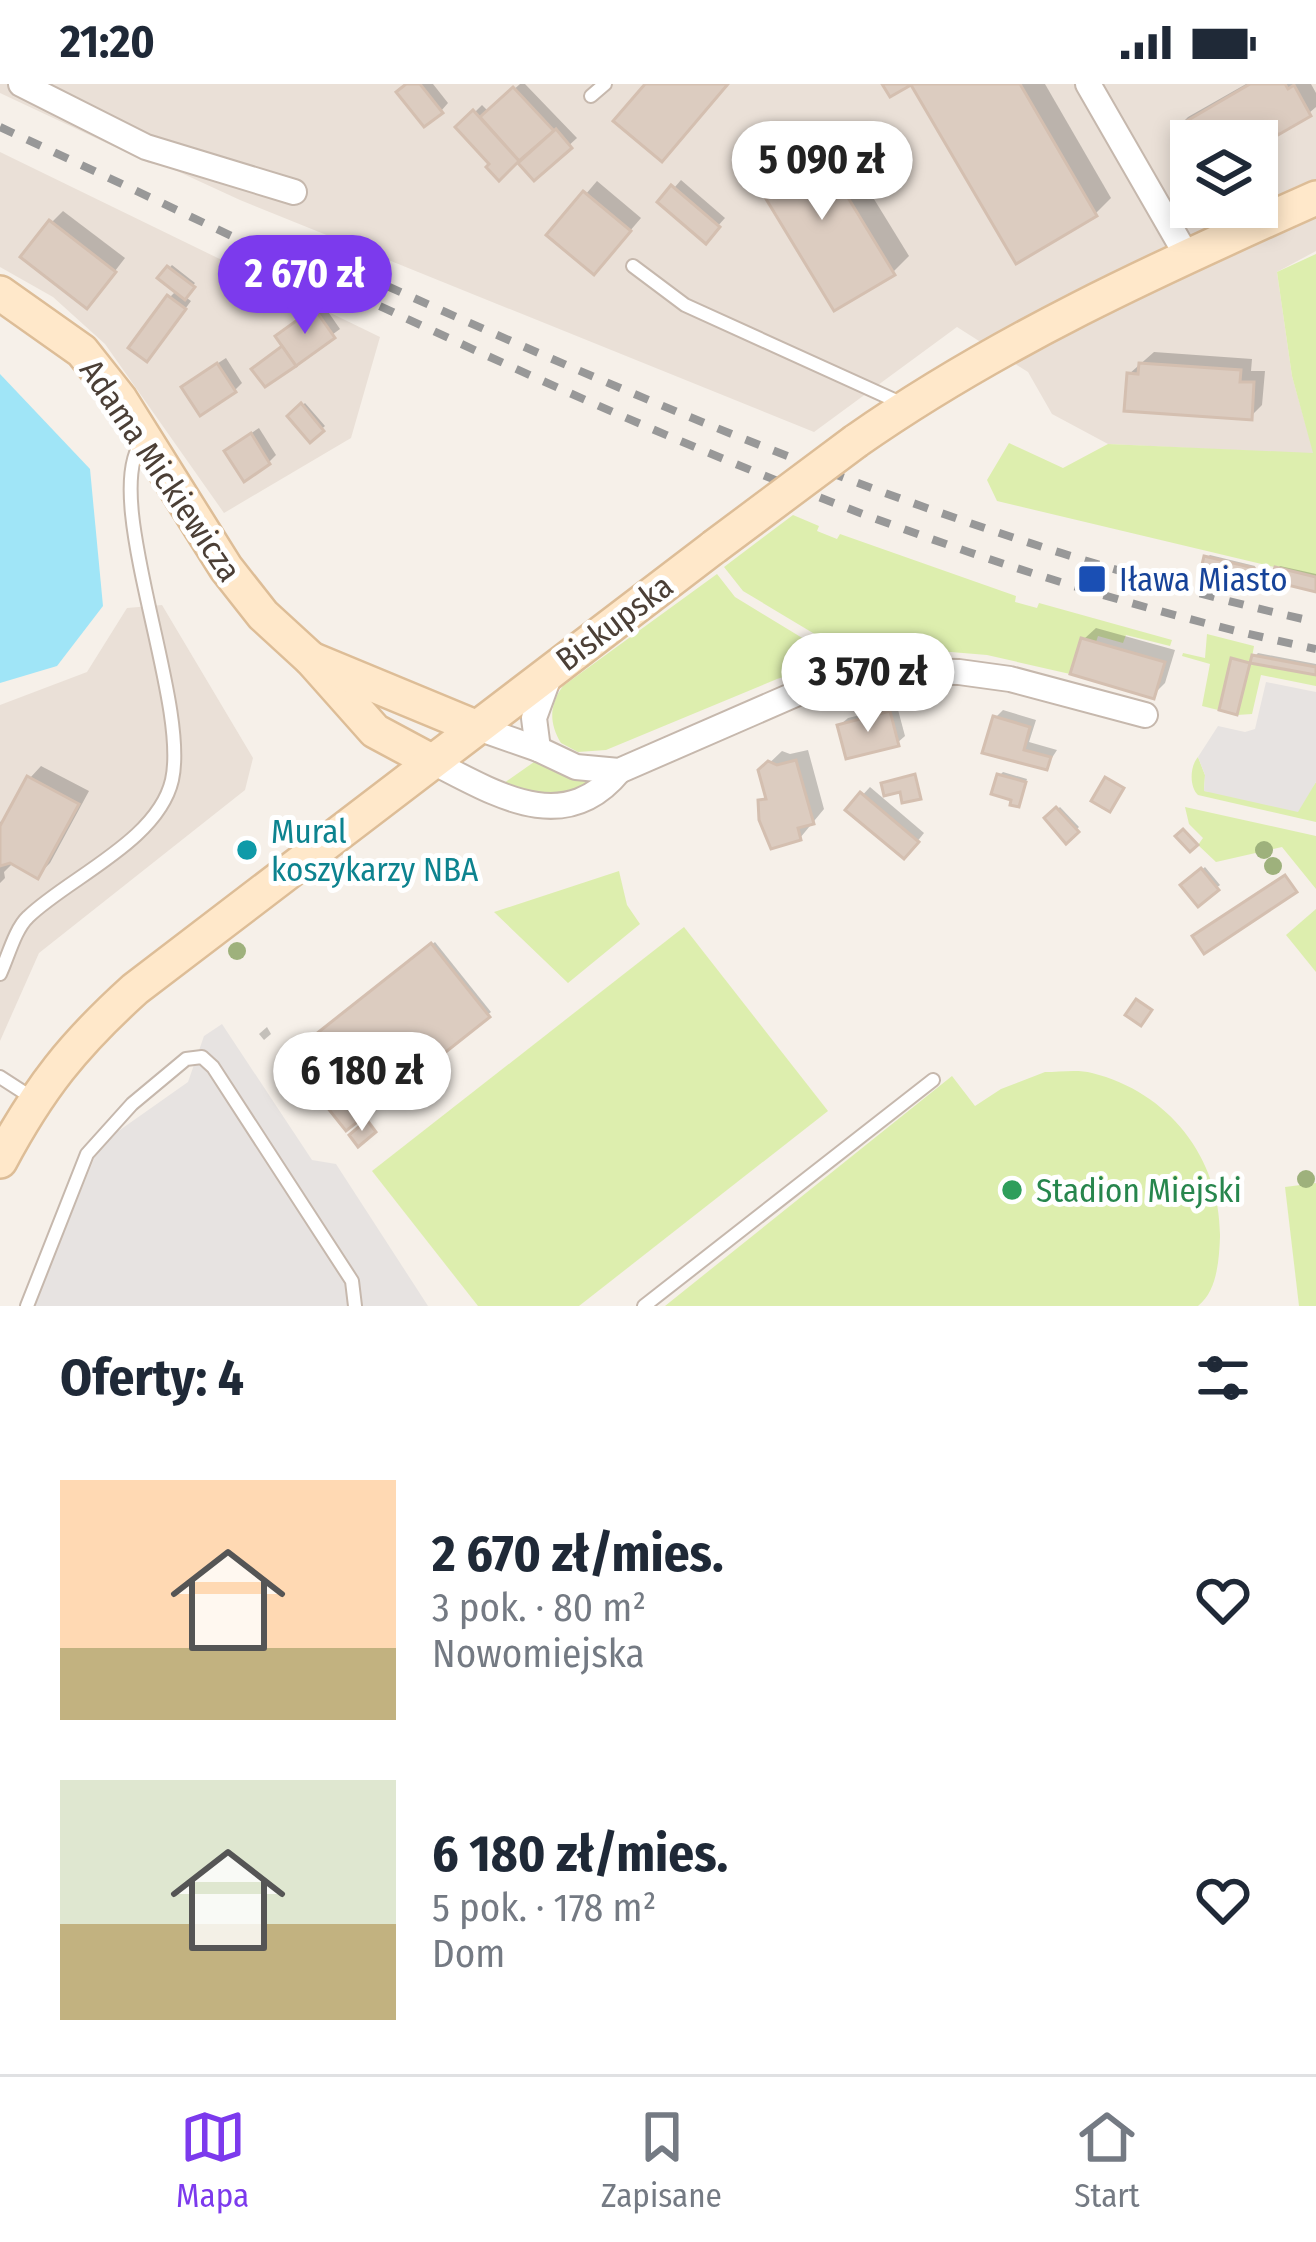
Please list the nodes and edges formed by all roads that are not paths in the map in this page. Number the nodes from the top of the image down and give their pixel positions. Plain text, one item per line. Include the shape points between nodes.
1 (21, 84) edge
2 (604, 84) edge
3 (1088, 84) edge
4 (591, 96) dead end
5 (294, 192) dead end
6 (1316, 198) edge
7 (1187, 256) junction
8 (632, 266) dead end
9 (0, 293) edge
10 (906, 406) junction
11 (144, 438) junction
12 (311, 659) junction
13 (557, 665) junction
14 (1145, 716) dead end
15 (475, 727) junction
16 (375, 731) junction
17 (538, 748) junction
18 (431, 761) junction
19 (619, 771) junction
20 (366, 811) junction
21 (0, 974) edge
22 (0, 1077) edge
23 (933, 1080) dead end
24 (34, 1100) junction
25 (0, 1161) edge
26 (27, 1306) edge
27 (356, 1306) edge
28 (644, 1306) edge

1 - 5 street via 146,147
2 - 4 lane
3 - 7 street
6 - 7 street, Biskupska
7 - 10 street, Biskupska via 1013,341
8 - 10 lane via 685,305
9 - 11 street, Adama Mickiewicza via 82,351
10 - 13 street, Biskupska, bridge
11 - 12 street, Adama Mickiewicza via 244,593
11 - 21 lane via 129,474 174,729 172,782 103,865 25,919
12 - 15 street, Adama Mickiewicza
12 - 16 street, Adama Mickiewicza
13 - 15 street, Biskupska
13 - 17 street via 537,703
14 - 19 street via 959,672 869,674 798,693
15 - 17 street
15 - 18 street, Biskupska
16 - 18 street, Adama Mickiewicza
16 - 20 street via 380,775
17 - 19 street via 576,767
18 - 19 street via 531,806 590,796
18 - 20 street, Biskupska
20 - 24 street, Biskupska via 135,989 71,1049
22 - 24 lane
23 - 28 lane
24 - 25 street, Biskupska
26 - 27 lane via 87,1154 132,1104 186,1059 202,1057 352,1281

